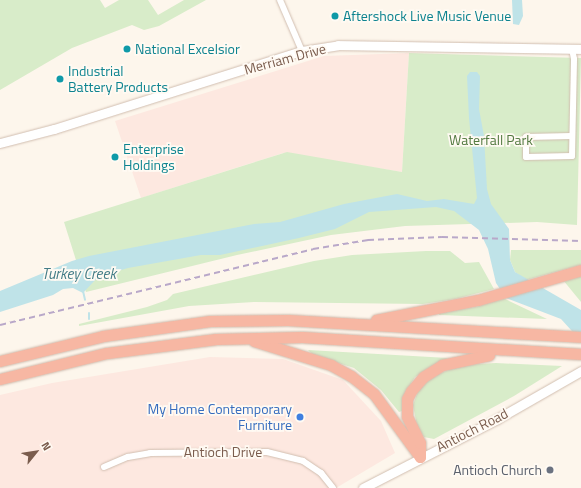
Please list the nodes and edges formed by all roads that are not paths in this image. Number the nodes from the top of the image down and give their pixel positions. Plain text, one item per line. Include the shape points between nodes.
1 (280, 0) edge
2 (577, 49) edge
3 (302, 51) junction
4 (572, 136) junction
5 (0, 143) edge
6 (581, 270) edge
7 (357, 323) junction
8 (581, 337) edge
9 (242, 338) junction
10 (512, 351) junction
11 (581, 354) edge
12 (0, 361) edge
13 (581, 371) edge
14 (0, 379) edge
15 (420, 457) junction
16 (104, 467) dead end
17 (333, 488) edge
18 (363, 488) edge

1 - 3 street
2 - 3 main road, Merriam Drive via 365,44
2 - 4 street
3 - 5 main road, Merriam Drive via 54,129
4 - 4 street via 572,156 526,157 526,137
6 - 7 highway via 462,304
7 - 8 highway
7 - 12 highway via 280,320 190,323 103,336
9 - 10 highway via 302,338
9 - 14 highway via 142,347
9 - 15 highway via 331,365 351,376 374,394
10 - 11 highway
10 - 15 highway via 451,362 431,371 416,383 407,399 406,407 407,416 420,443
13 - 15 main road, Antioch Road
15 - 18 main road, Antioch Road
16 - 17 street, Antioch Drive via 128,457 150,453 267,452 303,461 321,473

